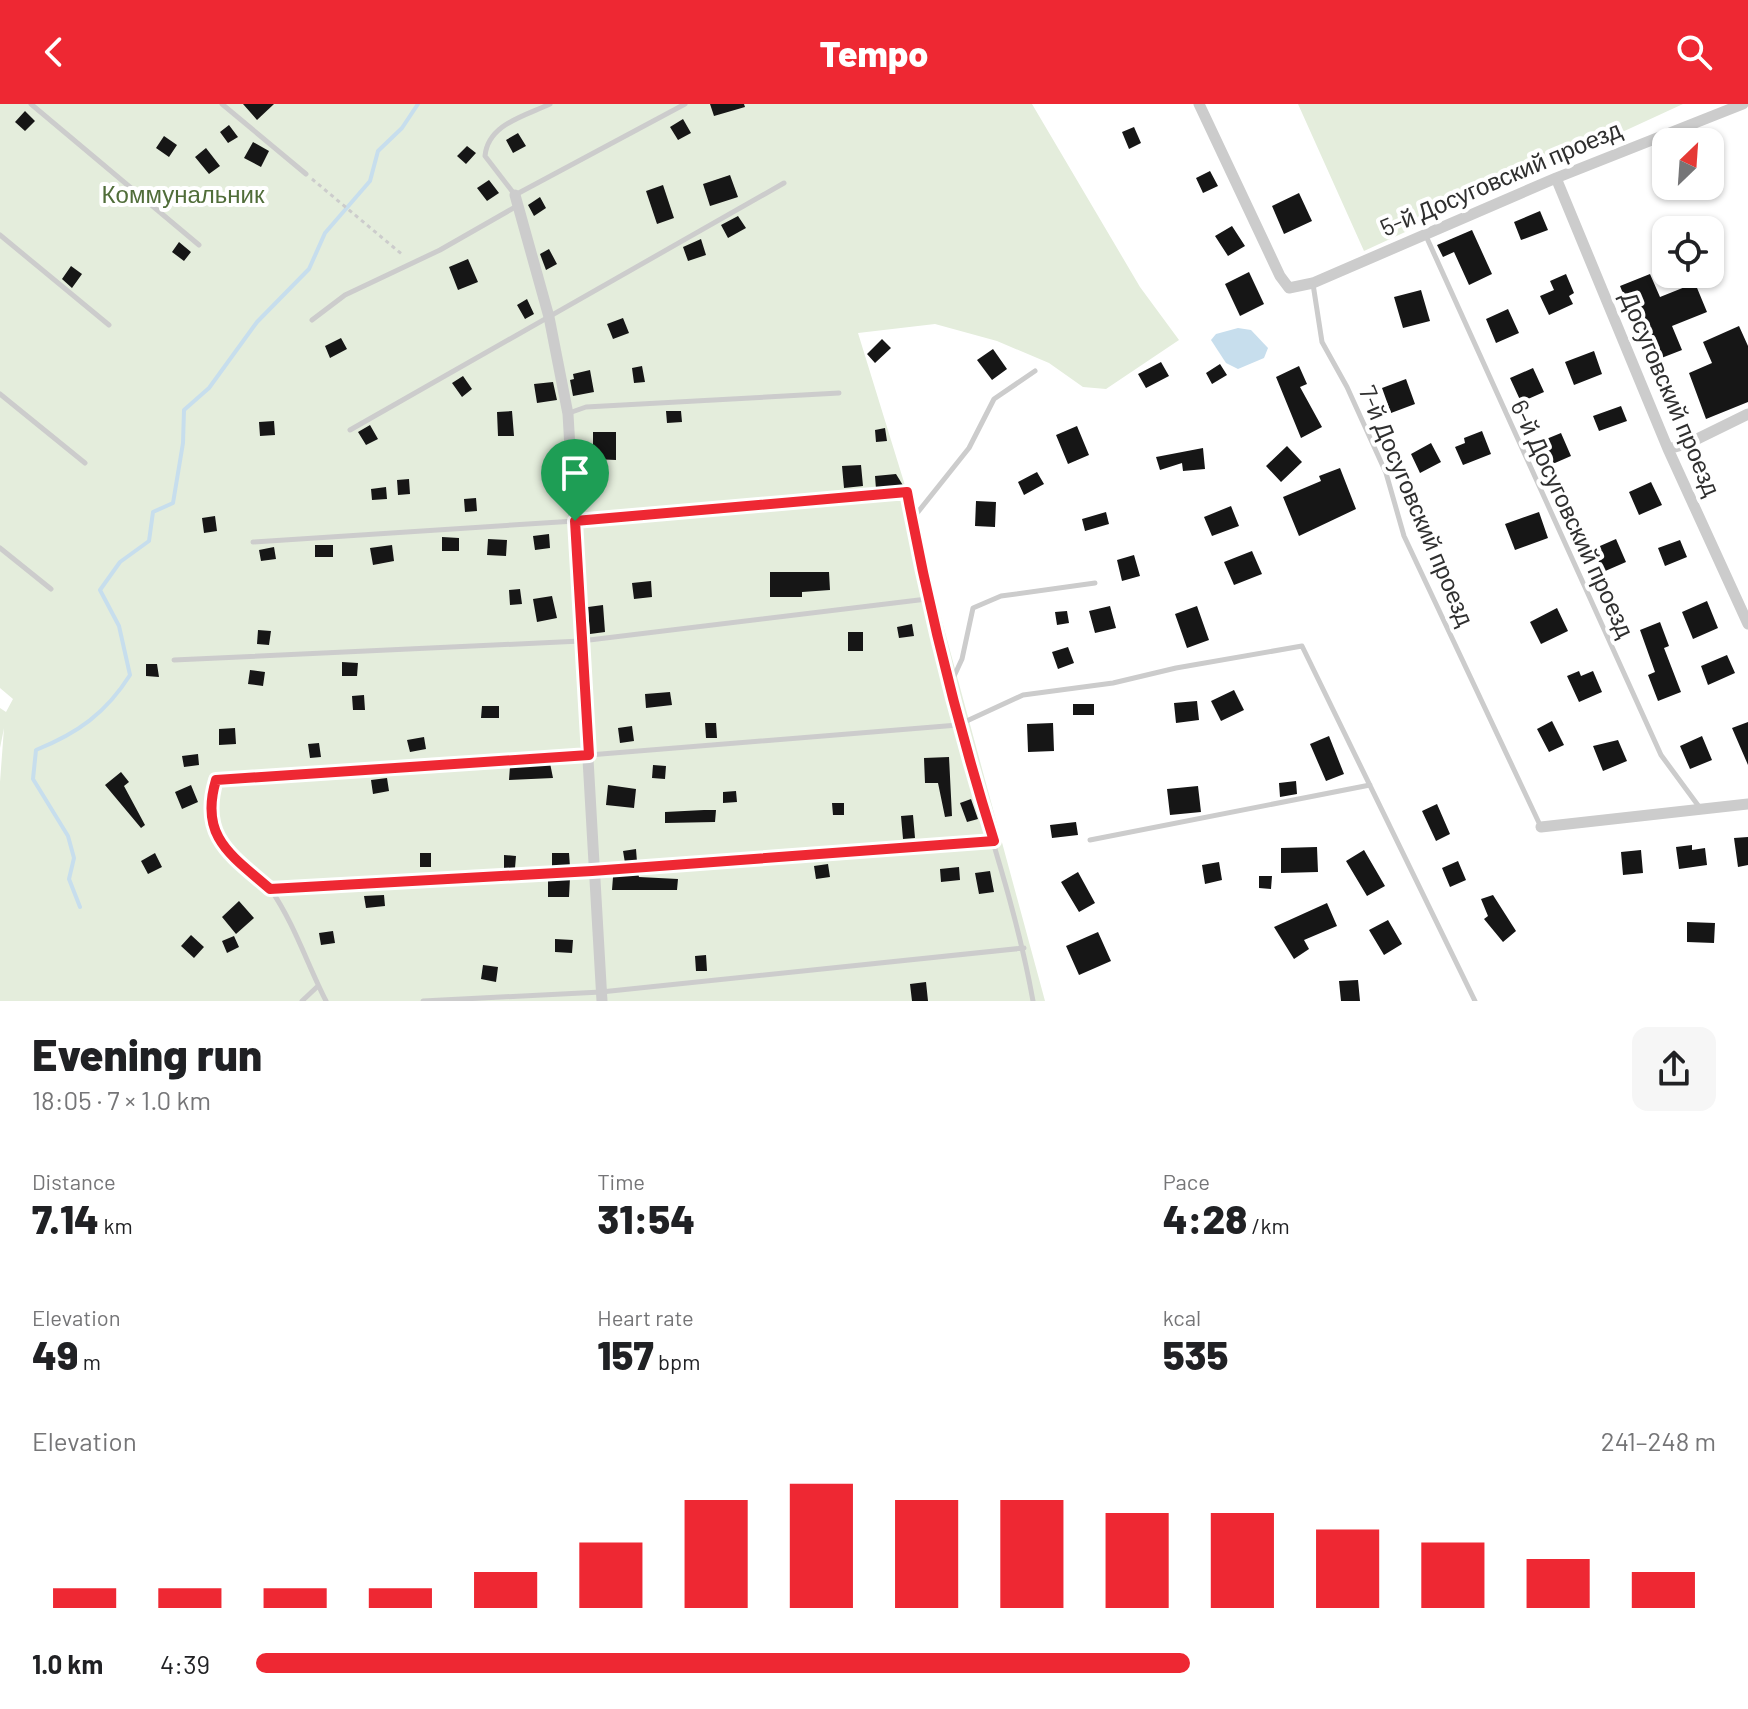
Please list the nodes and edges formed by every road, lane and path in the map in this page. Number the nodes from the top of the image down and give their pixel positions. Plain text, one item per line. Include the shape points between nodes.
1 (31, 104) edge
2 (222, 104) edge
3 (550, 104) edge
4 (685, 104) edge
5 (1199, 104) edge
6 (1743, 104) edge
7 (306, 174) joint
8 (1556, 178) junction
9 (784, 183) dead end
10 (517, 200) junction
11 (0, 235) edge
12 (1426, 236) junction
13 (199, 245) dead end
14 (410, 262) junction
15 (1313, 283) junction
16 (549, 317) junction
17 (312, 320) dead end
18 (109, 325) dead end
19 (1035, 371) dead end
20 (839, 393) dead end
21 (0, 394) edge
22 (568, 414) junction
23 (1748, 414) edge
24 (350, 430) dead end
25 (1668, 449) junction
26 (85, 463) dead end
27 (907, 492) junction
28 (575, 521) junction
29 (253, 542) dead end
30 (0, 548) edge
31 (1095, 583) dead end
32 (51, 589) dead end
33 (927, 599) junction
34 (1748, 624) edge
35 (581, 641) junction
36 (174, 660) dead end
37 (948, 687) junction
38 (958, 725) junction
39 (589, 755) junction
40 (1370, 785) junction
41 (1748, 804) edge
42 (1701, 809) junction
43 (1541, 827) joint
44 (1090, 840) dead end
45 (994, 841) junction
46 (592, 871) junction
47 (270, 889) junction
48 (1024, 948) junction
49 (318, 986) junction
50 (602, 996) edge
51 (302, 1001) edge
52 (326, 1001) edge
53 (423, 1001) edge
54 (1033, 1001) edge
55 (1475, 1001) edge

1 - 13 lane
2 - 7 lane
3 - 10 lane via 496,130 486,144 485,156
4 - 10 lane
5 - 15 street via 1280,276 1289,288
6 - 8 street, 5-й Досуговский проезд
7 - 14 path
8 - 12 street, 5-й Досуговский проезд
8 - 25 street, Досуговский проезд
9 - 16 lane
10 - 14 lane via 440,250
10 - 16 street
11 - 18 lane
12 - 15 street, 5-й Досуговский проезд
12 - 42 lane, 6-й Досуговский проезд via 1661,755
14 - 17 lane via 345,295
15 - 43 lane, 7-й Досуговский проезд via 1322,342 1386,473 1404,536
16 - 22 street
16 - 24 lane
19 - 27 lane via 994,399 969,448 914,517
20 - 22 lane via 586,407
21 - 26 lane
22 - 28 street
23 - 25 street
25 - 34 street, Досуговский проезд
27 - 28 lane
27 - 33 lane
28 - 29 lane
28 - 35 street
30 - 32 lane
31 - 37 lane via 1001,596 973,608 962,659
33 - 35 lane
33 - 37 lane
35 - 36 lane
35 - 39 street
37 - 38 lane
38 - 39 lane
38 - 40 lane via 1023,695 1302,646
38 - 45 lane
39 - 46 street
39 - 47 lane via 216,780 208,807 223,848
40 - 44 lane
40 - 55 lane
41 - 42 street
42 - 43 street
45 - 46 lane
45 - 48 lane
46 - 47 lane
46 - 50 street
47 - 49 lane
48 - 50 lane
48 - 54 lane
49 - 51 lane
49 - 52 lane
50 - 53 lane

